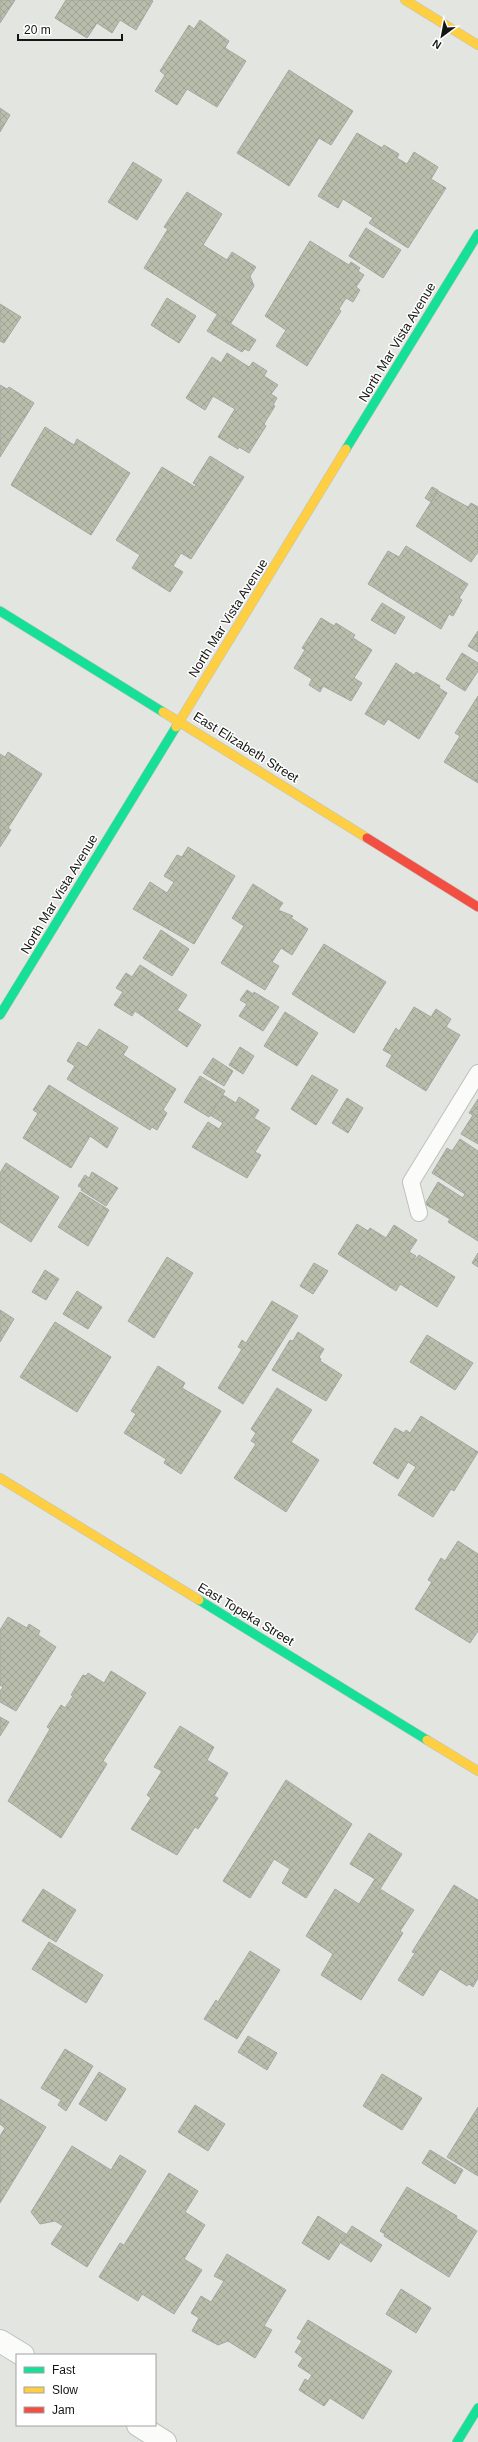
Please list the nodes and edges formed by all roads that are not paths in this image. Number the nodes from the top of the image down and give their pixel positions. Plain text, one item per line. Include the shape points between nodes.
1 (406, 0) edge
2 (478, 45) edge
3 (478, 234) edge
4 (0, 611) edge
5 (180, 721) junction
6 (478, 906) edge
7 (0, 1015) edge
8 (478, 1073) edge
9 (419, 1213) dead end
10 (0, 1478) edge
11 (478, 1771) edge
12 (0, 2341) edge
13 (21, 2354) edge
14 (478, 2408) edge
15 (140, 2426) edge
16 (165, 2442) edge
17 (458, 2442) edge

1 - 2 street
3 - 5 street, North Mar Vista Avenue
4 - 5 street, East Elizabeth Street
5 - 6 street, East Elizabeth Street
5 - 7 street, North Mar Vista Avenue
8 - 9 lane via 411,1182
10 - 11 street, East Topeka Street
12 - 13 street
14 - 17 street
15 - 16 street

